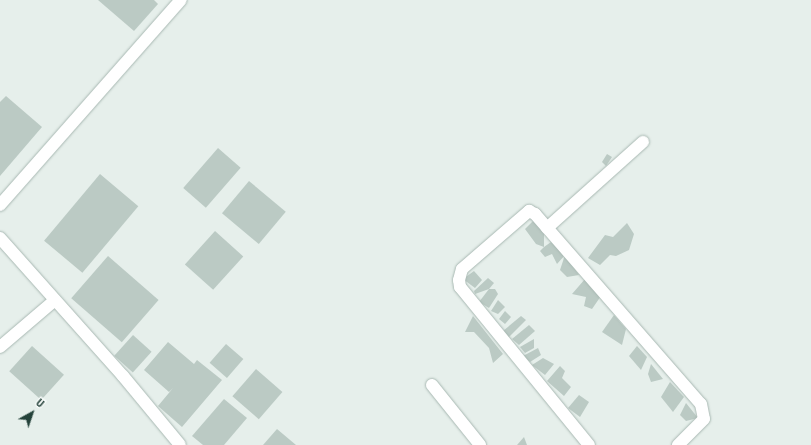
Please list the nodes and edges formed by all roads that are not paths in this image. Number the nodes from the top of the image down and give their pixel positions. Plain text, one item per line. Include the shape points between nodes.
1 (181, 0) edge
2 (643, 142) dead end
3 (0, 205) edge
4 (547, 228) junction
5 (0, 238) edge
6 (55, 300) junction
7 (0, 348) edge
8 (432, 385) dead end
9 (180, 445) edge
10 (480, 445) edge
11 (589, 445) edge
12 (678, 445) edge

1 - 3 street
2 - 4 street
4 - 11 street via 534,214 526,212 466,265 458,280 464,294
4 - 12 street via 702,404 704,419
5 - 6 street
6 - 7 street
6 - 9 street
8 - 10 street

